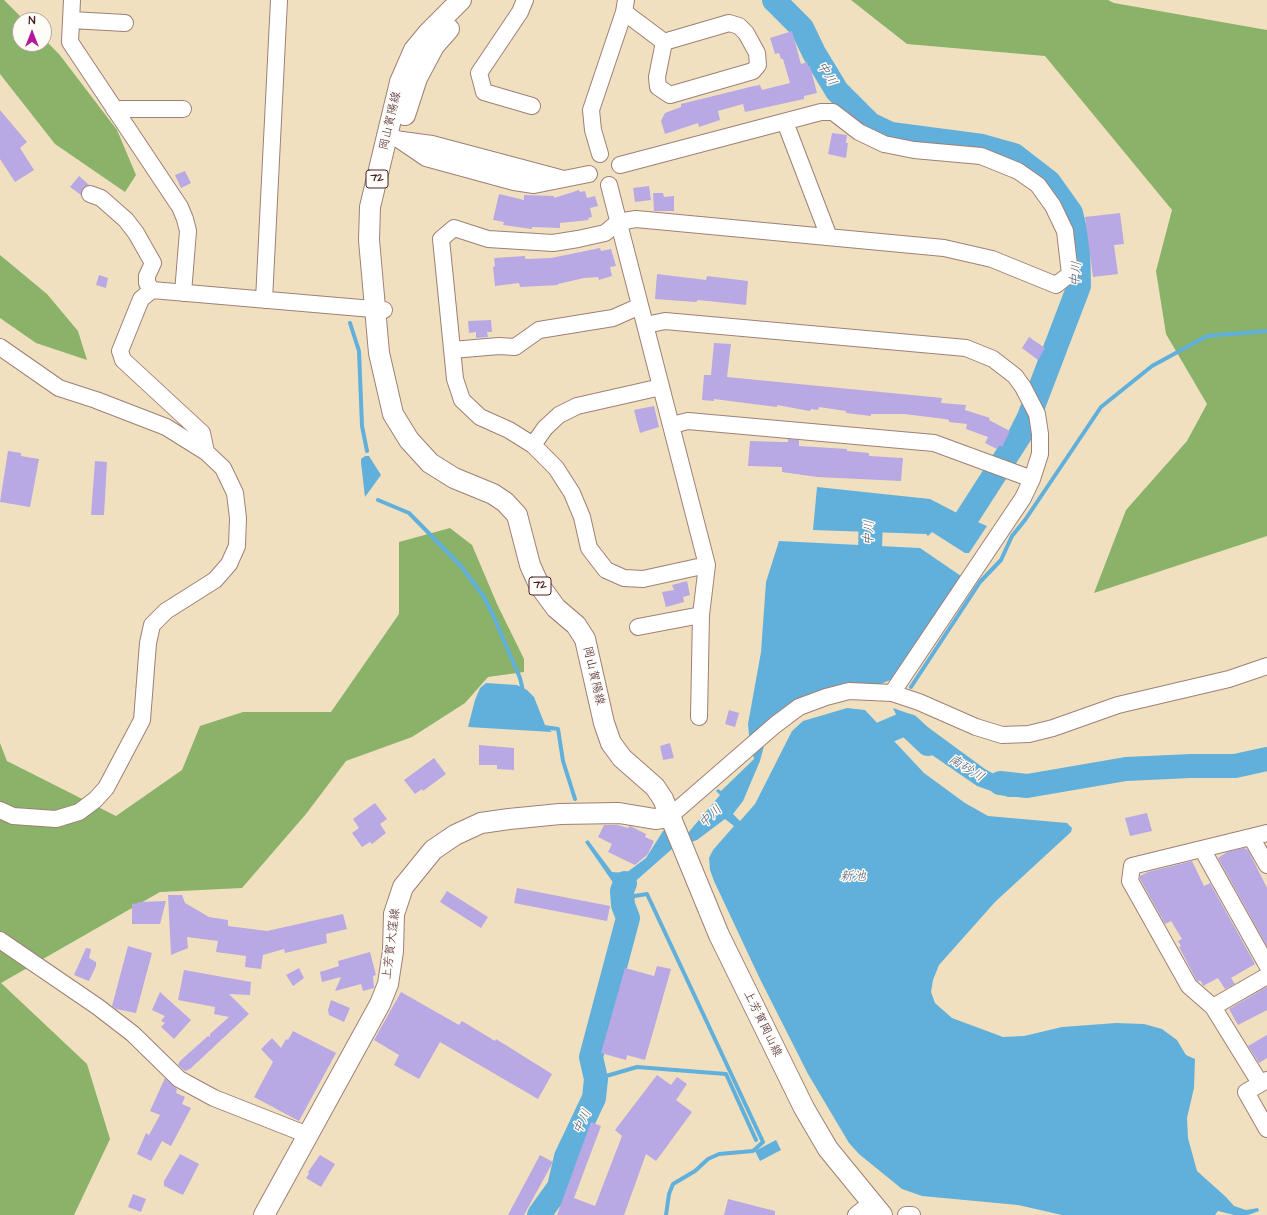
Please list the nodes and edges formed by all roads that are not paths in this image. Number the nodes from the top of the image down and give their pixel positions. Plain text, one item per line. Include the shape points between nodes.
1 (72, 0) edge
2 (279, 0) edge
3 (461, 0) edge
4 (472, 0) edge
5 (525, 0) edge
6 (625, 6) edge
7 (71, 20) junction
8 (125, 23) dead end
9 (664, 42) junction
10 (532, 106) dead end
11 (114, 108) junction
12 (183, 109) dead end
13 (785, 122) junction
14 (393, 138) junction
15 (600, 154) junction
16 (620, 165) junction
17 (589, 174) junction
18 (609, 185) junction
19 (90, 194) dead end
20 (618, 222) junction
21 (829, 237) junction
22 (152, 290) junction
23 (183, 293) junction
24 (264, 300) junction
25 (640, 306) junction
26 (380, 310) junction
27 (646, 325) junction
28 (0, 347) edge
29 (452, 350) junction
30 (661, 388) junction
31 (672, 425) junction
32 (533, 445) junction
33 (206, 452) junction
34 (1032, 479) junction
35 (707, 565) junction
36 (701, 615) junction
37 (638, 627) dead end
38 (1267, 666) edge
39 (892, 693) junction
40 (699, 717) dead end
41 (0, 810) edge
42 (671, 820) junction
43 (1267, 833) edge
44 (1251, 837) junction
45 (1202, 849) junction
46 (1267, 865) edge
47 (0, 940) edge
48 (1267, 965) edge
49 (1267, 976) edge
50 (1213, 1007) junction
51 (1264, 1082) edge
52 (1267, 1129) edge
53 (308, 1135) junction
54 (869, 1211) edge
55 (264, 1215) edge
56 (906, 1215) edge
57 (912, 1215) edge

1 - 7 street
2 - 24 street
3 - 14 main road, 岡山賀陽線 / 72 via 414,50 400,82
4 - 14 main road, 岡山賀陽線 / 72 via 434,46
5 - 10 street via 520,12 479,73 484,92
6 - 9 street
6 - 15 street via 591,110 593,130
7 - 8 street
7 - 11 street via 70,42
9 - 9 street via 729,23 739,26 746,33 757,53 758,65 753,71 670,95 658,87 657,77
11 - 12 street
11 - 23 street via 180,207 185,219 188,231
13 - 16 street
13 - 21 street
13 - 21 street via 821,112 833,112 859,132 884,144 914,150 981,156 1018,172 1038,185 1054,206 1065,231 1070,274 1056,285 992,259 944,248
14 - 17 street via 426,158 514,182 534,185
14 - 26 main road, 岡山賀陽線 / 72 via 382,207
15 - 16 street via 612,156
15 - 17 street via 589,164
16 - 18 street via 617,180
17 - 18 street via 594,182
18 - 20 street
19 - 22 street via 101,198 126,220 136,233 153,263 147,276 147,283
20 - 21 street via 636,219
20 - 25 street
20 - 29 street via 605,233 553,243 488,239 454,228 441,239
22 - 23 street
22 - 33 street via 141,298 120,351 123,360 202,433
23 - 24 street
24 - 26 street
25 - 27 street
25 - 29 street via 614,318 539,330 516,347
26 - 42 main road, 岡山賀陽線 / 72 via 384,381 393,414 409,440 430,463 454,478 493,494 517,514 530,565 539,585 556,608 576,625 585,639 611,743 622,758 655,787
27 - 30 street
27 - 34 street via 665,321 966,348 994,359 1015,376 1030,397 1037,414 1040,454
28 - 33 street via 59,388 166,427
29 - 32 street via 454,379 462,400 480,417 509,430
30 - 31 street
30 - 32 street via 577,406 544,428
31 - 34 street via 688,421 934,443
31 - 35 street
32 - 35 street via 556,468 572,493 582,517 589,548 606,570 624,578 643,579
33 - 41 street via 223,468 235,493 238,518 237,546 229,564 215,580 166,611 152,625 148,643 142,720 106,788 79,812 56,819 13,816
34 - 39 street via 1022,498
35 - 36 street
36 - 37 street
36 - 40 street
38 - 39 street via 1229,679 1118,704 1029,734 1002,735
39 - 42 street via 849,691 799,707 764,733
42 - 53 main road, 上芳賀大窪線 via 618,813 509,818 481,823 455,835 433,850 402,887 394,914 393,951 388,984 380,1004
42 - 54 main road, 上芳賀岡山線 via 719,935 804,1108
43 - 44 street
44 - 45 street
44 - 46 street
45 - 48 street
45 - 50 street via 1132,866 1130,881 1189,986
47 - 53 street via 98,1006 134,1034 179,1079 214,1098
49 - 50 street
50 - 51 street
51 - 52 street via 1246,1092
53 - 55 main road, 上芳賀大窪線
56 - 57 street

